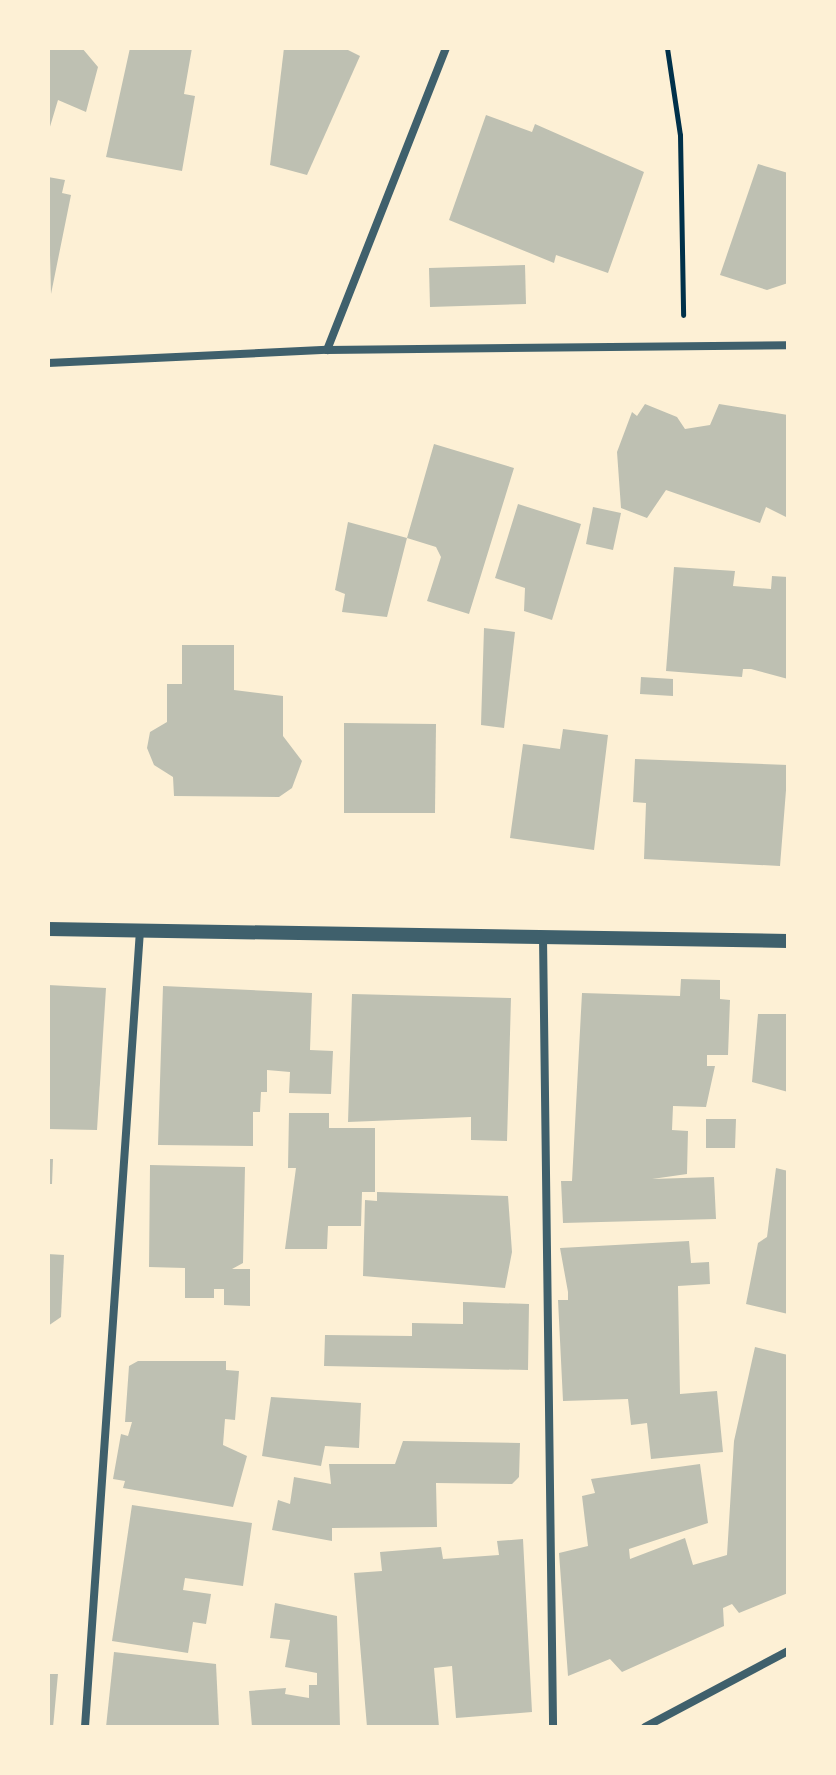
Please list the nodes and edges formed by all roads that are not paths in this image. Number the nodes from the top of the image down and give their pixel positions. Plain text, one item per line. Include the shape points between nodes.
1 (446, 48) edge
2 (788, 345) edge
3 (327, 350) junction
4 (48, 363) edge
5 (48, 929) edge
6 (140, 931) junction
7 (543, 937) junction
8 (788, 941) edge
9 (788, 1651) edge
10 (85, 1727) edge
11 (553, 1727) edge
12 (645, 1727) edge

1 - 3 street
2 - 3 street
3 - 4 street
5 - 6 street
6 - 7 street
6 - 10 street
7 - 8 street
7 - 11 street
9 - 12 street

